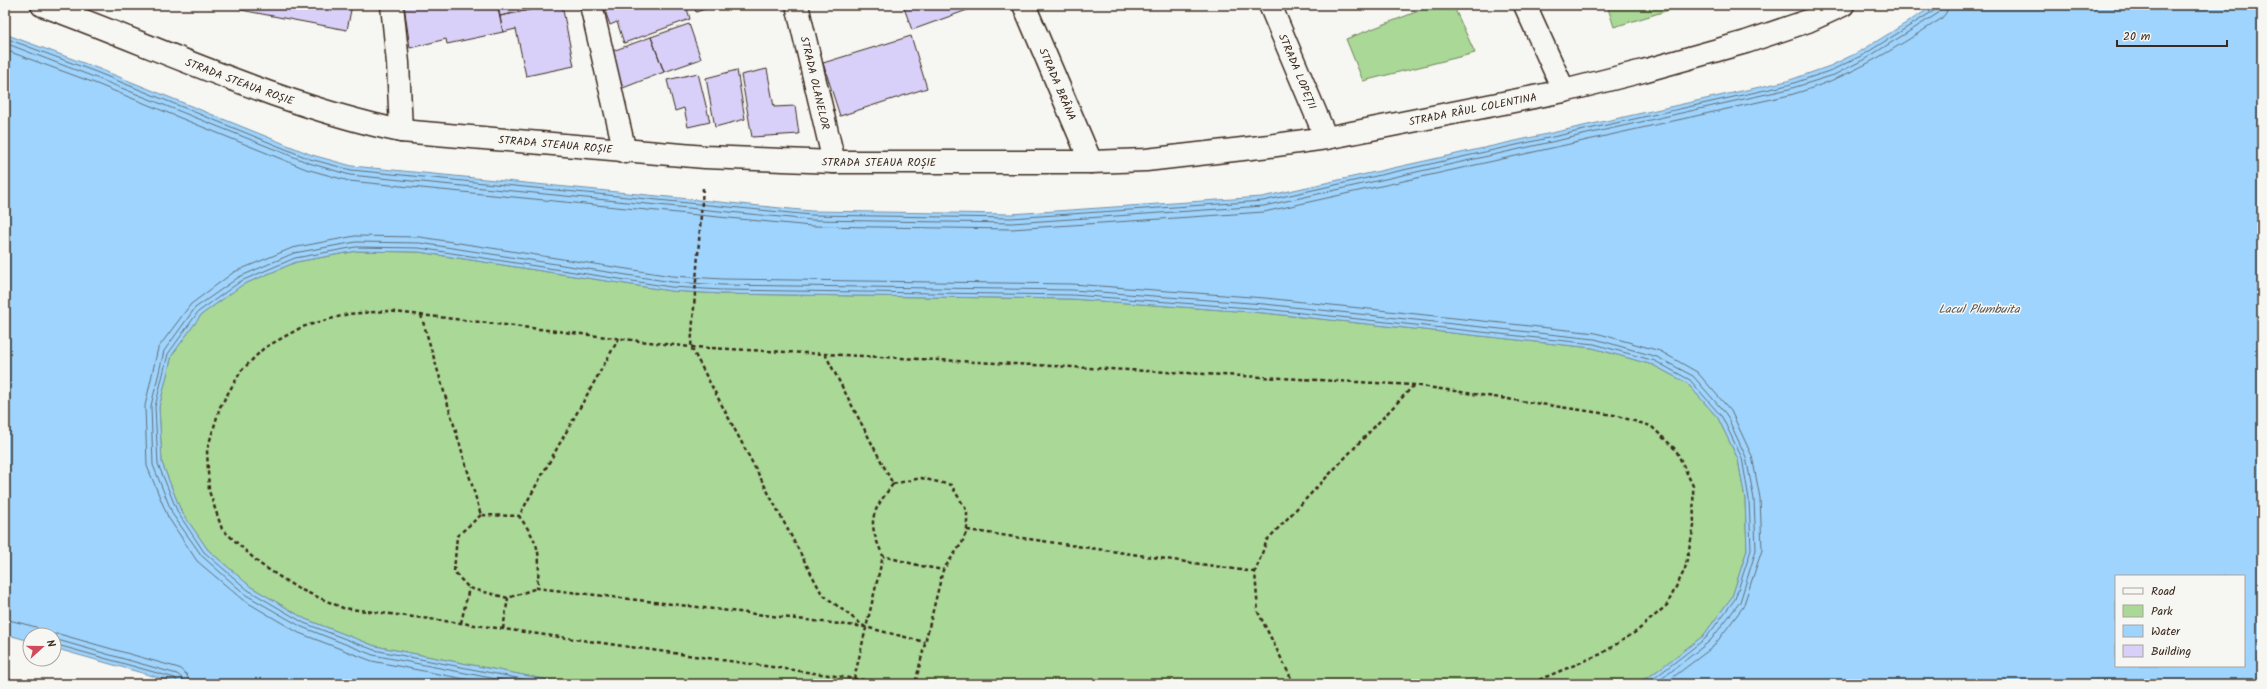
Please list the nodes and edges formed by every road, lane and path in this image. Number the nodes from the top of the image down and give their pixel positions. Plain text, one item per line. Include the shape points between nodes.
1 (392, 5) edge
2 (591, 5) edge
3 (797, 5) edge
4 (1024, 5) edge
5 (1270, 5) edge
6 (1525, 5) edge
7 (1843, 5) edge
8 (52, 7) edge
9 (1564, 91) junction
10 (400, 131) junction
11 (1326, 138) junction
12 (625, 152) junction
13 (834, 162) junction
14 (1091, 162) junction
15 (703, 185) dead end
16 (421, 315) junction
17 (619, 338) junction
18 (691, 347) junction
19 (825, 354) junction
20 (1414, 385) junction
21 (893, 484) junction
22 (481, 515) junction
23 (519, 516) junction
24 (967, 530) junction
25 (883, 556) junction
26 (943, 570) junction
27 (1255, 572) junction
28 (469, 588) junction
29 (537, 588) junction
30 (508, 598) junction
31 (461, 623) junction
32 (865, 627) junction
33 (503, 629) junction
34 (925, 642) junction
35 (854, 679) junction
36 (892, 684) edge
37 (915, 684) edge
38 (1294, 684) edge
39 (1529, 684) edge

1 - 10 street via 398,63
2 - 12 street
3 - 13 street, STRADA OLANELOR
4 - 14 street, STRADA BRÂNA
5 - 11 street, STRADA LOPEȚII
6 - 9 street
7 - 9 street, STRADA RÂUL COLENTINA via 1808,21 1746,42
8 - 10 street, STRADA STEAUA ROȘIE via 302,105 352,121
9 - 11 street, STRADA RÂUL COLENTINA
10 - 12 street, STRADA STEAUA ROȘIE
11 - 14 street, STRADA RÂUL COLENTINA via 1153,159
12 - 13 street, STRADA STEAUA ROȘIE
13 - 14 street, STRADA STEAUA ROȘIE
15 - 18 path
16 - 17 path
16 - 22 path
16 - 31 path via 387,311 348,314 302,327 264,348 241,371 220,407 207,450 209,491 222,528 260,564 297,588 343,608
17 - 18 path
17 - 23 path
18 - 19 path
18 - 32 path via 822,594
19 - 20 path
19 - 21 path
20 - 27 path via 1267,540
20 - 39 path via 1614,414 1651,426 1676,450 1693,486 1694,526 1685,569 1667,605 1637,631 1601,654
21 - 24 path via 921,478 951,485 967,511
21 - 25 path via 875,508 873,532
22 - 23 path
22 - 28 path via 457,536 454,572
23 - 29 path via 534,537 540,562
24 - 26 path via 962,543
24 - 27 path
25 - 26 path
25 - 32 path
26 - 34 path
27 - 38 path via 1258,612
28 - 30 path
28 - 31 path
29 - 30 path
29 - 32 path
30 - 33 path
31 - 33 path
32 - 34 path
32 - 35 path
33 - 35 path
34 - 37 path
35 - 36 path

